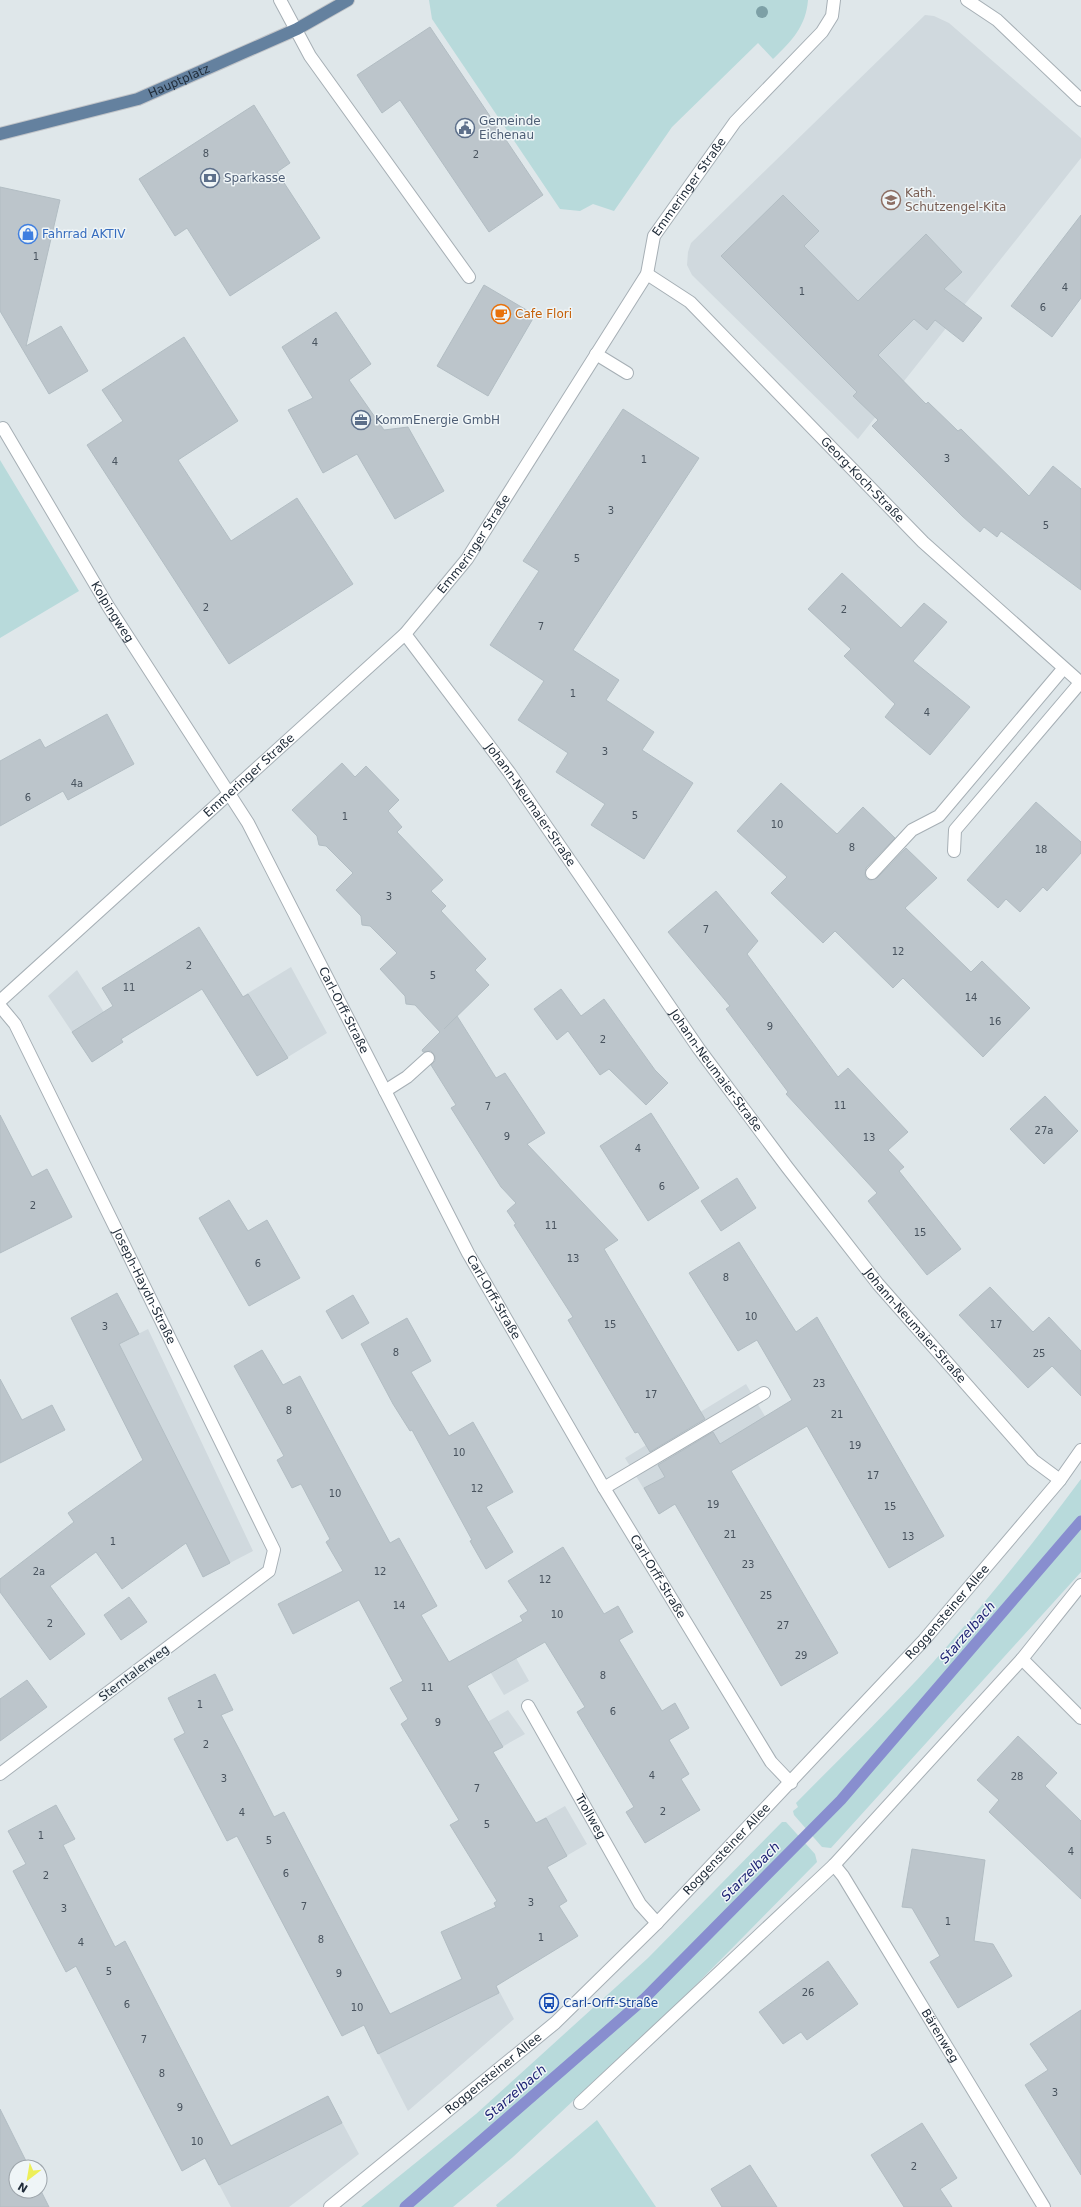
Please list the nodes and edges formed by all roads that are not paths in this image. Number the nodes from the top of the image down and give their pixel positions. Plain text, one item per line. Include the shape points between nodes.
1 (280, 0) edge
2 (348, 0) edge
3 (834, 0) edge
4 (967, 0) edge
5 (296, 28) junction
6 (1081, 100) edge
7 (0, 134) edge
8 (647, 274) junction
9 (469, 277) dead end
10 (596, 354) junction
11 (627, 373) dead end
12 (2, 428) dead end
13 (405, 634) junction
14 (1063, 669) junction
15 (1081, 683) edge
16 (227, 793) junction
17 (954, 850) dead end
18 (872, 873) dead end
19 (0, 1001) edge
20 (0, 1006) edge
21 (428, 1058) dead end
22 (384, 1091) junction
23 (764, 1392) dead end
24 (1081, 1450) edge
25 (1060, 1480) junction
26 (604, 1488) junction
27 (269, 1572) joint
28 (1081, 1585) edge
29 (1022, 1659) junction
30 (528, 1706) dead end
31 (1081, 1718) edge
32 (0, 1774) edge
33 (791, 1783) junction
34 (834, 1865) junction
35 (657, 1923) junction
36 (580, 2103) dead end
37 (330, 2207) edge
38 (1044, 2207) edge

1 - 5 street
2 - 5 main road, Hauptplatz
3 - 8 street, Emmeringer Straße via 832,16 822,32 735,122 654,236
4 - 6 street via 997,20
5 - 7 main road, Hauptplatz via 138,99
5 - 9 street via 310,56
8 - 10 street, Emmeringer Straße
8 - 14 street, Georg-Koch-Straße via 690,302 923,542
10 - 11 street
10 - 13 street, Emmeringer Straße via 467,559
12 - 16 street, Kolpingweg via 108,606
13 - 16 street, Emmeringer Straße
13 - 25 street, Johann-Neumaier-Straße via 508,772 698,1049 787,1167 883,1290 1033,1460
14 - 15 street, Georg-Koch-Straße
14 - 18 street via 939,816 912,830
15 - 17 street via 955,830
16 - 19 street, Emmeringer Straße
16 - 22 street, Carl-Orff-Straße via 248,823
20 - 27 street, Joseph-Haydn-Straße via 15,1024 274,1550
21 - 22 street via 407,1077
22 - 26 street, Carl-Orff-Straße via 468,1253
23 - 26 street
24 - 25 street, Roggensteiner Allee
25 - 33 street, Roggensteiner Allee via 924,1640
26 - 33 street, Carl-Orff-Straße via 771,1762
27 - 32 street, Sterntalerweg
28 - 29 street
29 - 31 street
29 - 34 street
30 - 35 street, Trollweg via 640,1904
33 - 35 street, Roggensteiner Allee
34 - 36 street
34 - 38 street, Bärenweg
35 - 37 street, Roggensteiner Allee via 555,2023

